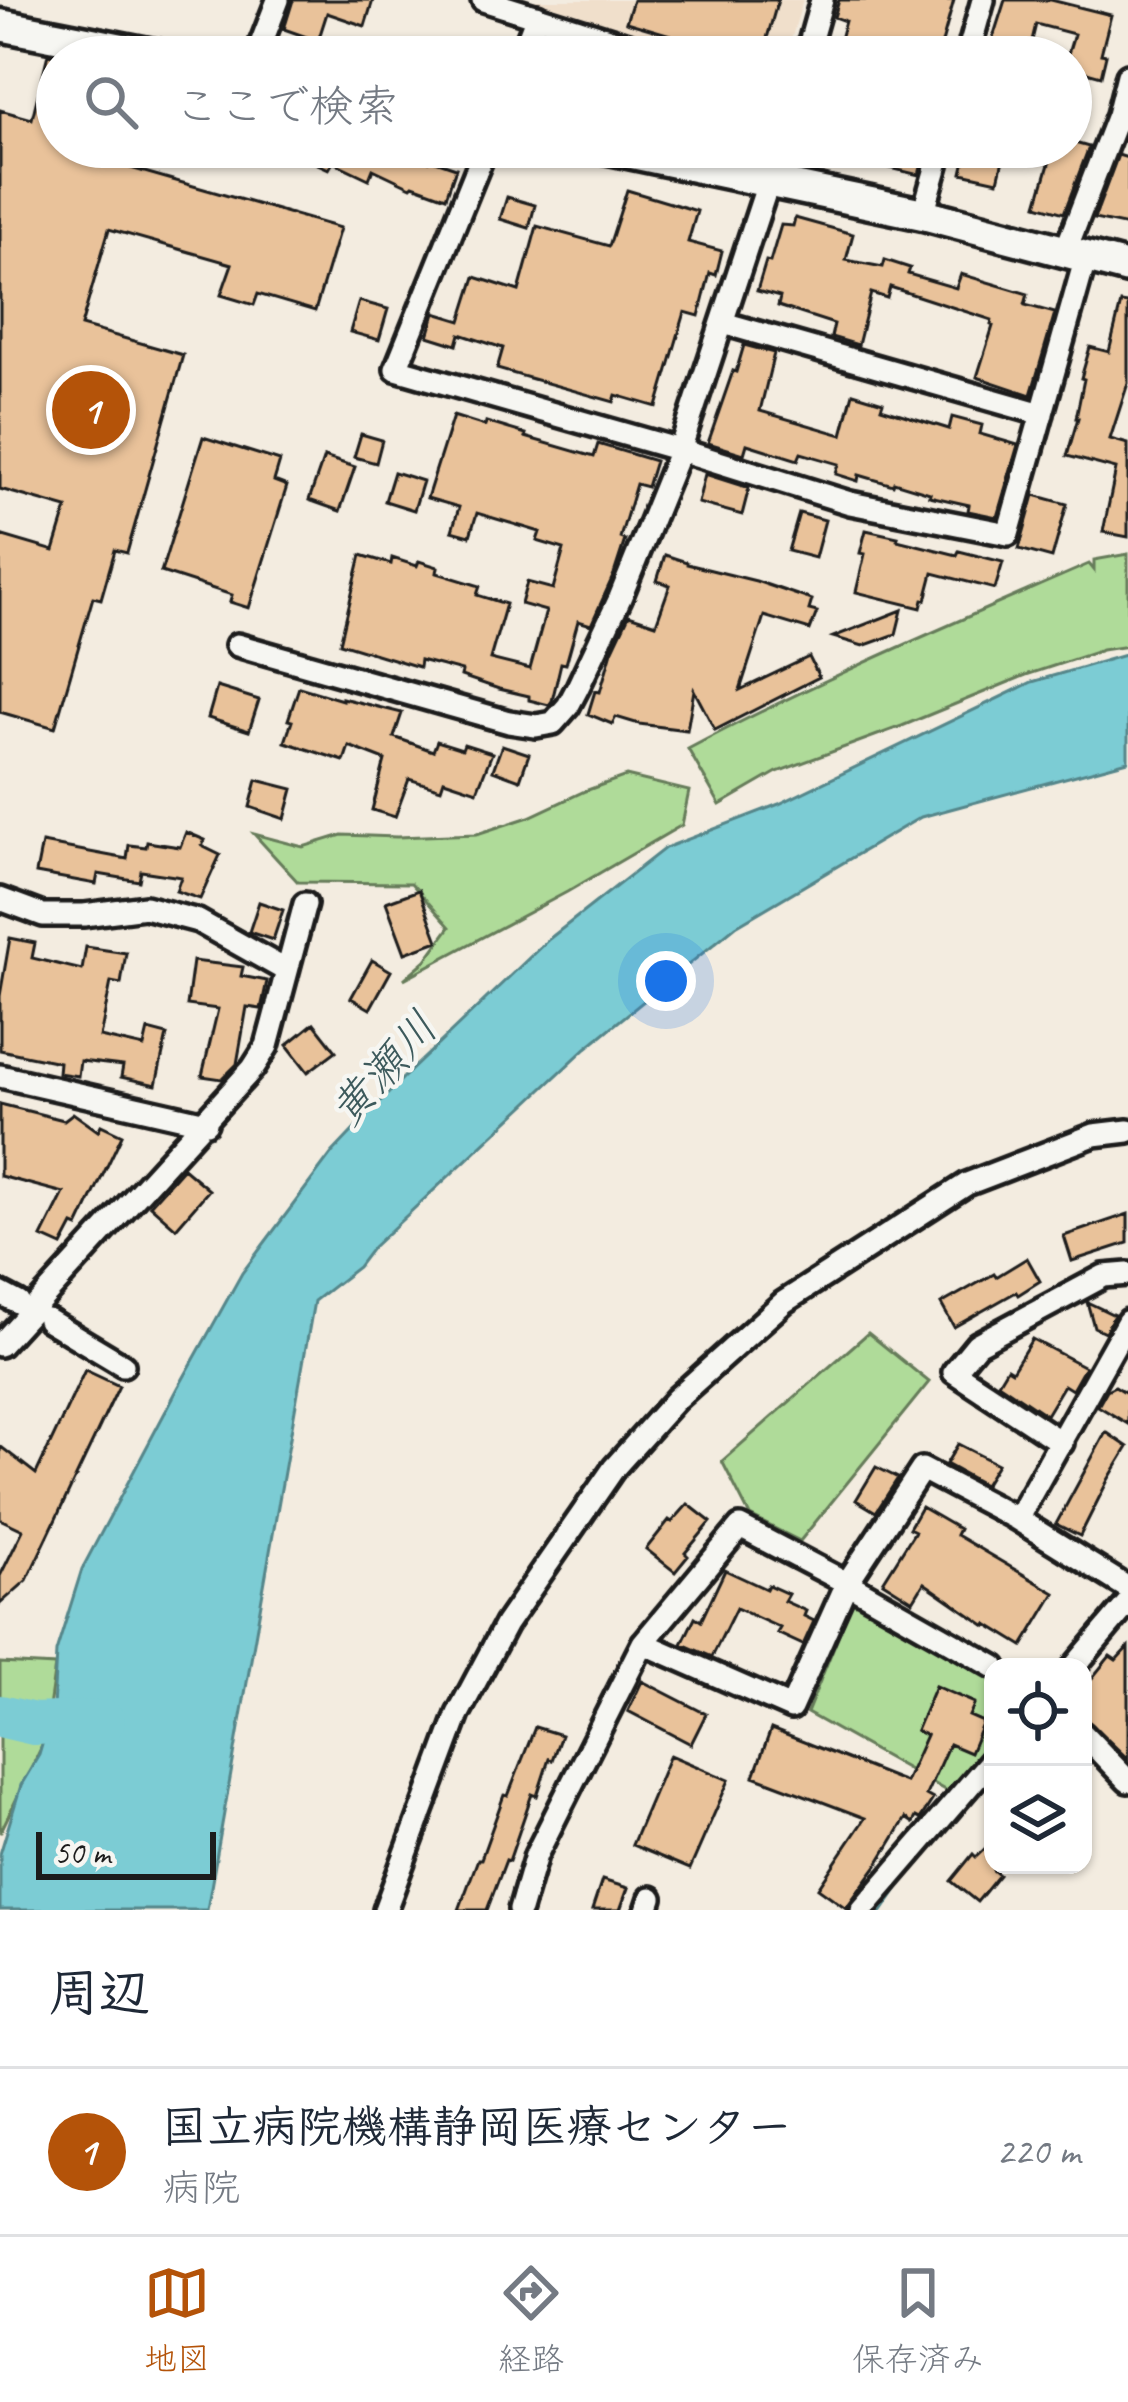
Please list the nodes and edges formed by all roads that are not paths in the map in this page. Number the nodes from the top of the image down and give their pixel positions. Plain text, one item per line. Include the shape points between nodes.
1 (278, 0) edge
2 (483, 0) edge
3 (822, 0) edge
4 (983, 0) edge
5 (537, 16) junction
6 (0, 25) edge
7 (56, 36) edge
8 (264, 36) edge
9 (529, 36) edge
10 (600, 36) edge
11 (812, 36) edge
12 (973, 36) edge
13 (1128, 75) edge
14 (477, 168) edge
15 (698, 168) edge
16 (774, 168) edge
17 (936, 168) edge
18 (770, 184) junction
19 (923, 214) junction
20 (1076, 255) junction
21 (1128, 268) edge
22 (723, 323) junction
23 (1042, 415) junction
24 (680, 450) junction
25 (237, 645) dead end
26 (0, 899) edge
27 (305, 904) dead end
28 (287, 971) junction
29 (0, 1076) edge
30 (206, 1123) junction
31 (1128, 1131) edge
32 (1128, 1274) edge
33 (48, 1320) dead end
34 (1128, 1321) edge
35 (0, 1346) edge
36 (123, 1365) dead end
37 (1061, 1443) junction
38 (1018, 1519) junction
39 (847, 1583) junction
40 (1128, 1588) edge
41 (1128, 1604) edge
42 (643, 1643) junction
43 (1082, 1658) edge
44 (984, 1661) edge
45 (1092, 1743) edge
46 (986, 1766) edge
47 (1128, 1781) edge
48 (385, 1910) edge
49 (520, 1910) edge
50 (862, 1910) edge

1 - 8 street
2 - 5 street
3 - 11 street
4 - 12 street
5 - 9 street
5 - 10 street
6 - 7 street
13 - 20 street
14 - 24 street via 396,369
15 - 18 street
16 - 18 street
17 - 19 street
18 - 19 street
18 - 22 street
19 - 20 street
20 - 21 street
20 - 23 street
22 - 23 street
22 - 24 street
23 - 24 street via 1008,534 850,502
24 - 25 street via 587,669 553,723 508,722
26 - 28 street via 43,915 146,907 198,921
27 - 28 street
28 - 30 street via 268,1046
29 - 30 street
30 - 35 street
31 - 48 street via 1094,1135 967,1184 784,1302 676,1399 614,1468 506,1624 458,1714
32 - 37 street via 1104,1276 977,1344 954,1372
33 - 36 street
34 - 37 street
37 - 38 street
38 - 39 street via 922,1469
38 - 40 street
39 - 42 street via 740,1527
39 - 42 street via 791,1708
39 - 44 street
41 - 43 street
42 - 49 street via 536,1855
45 - 47 street
46 - 50 street

